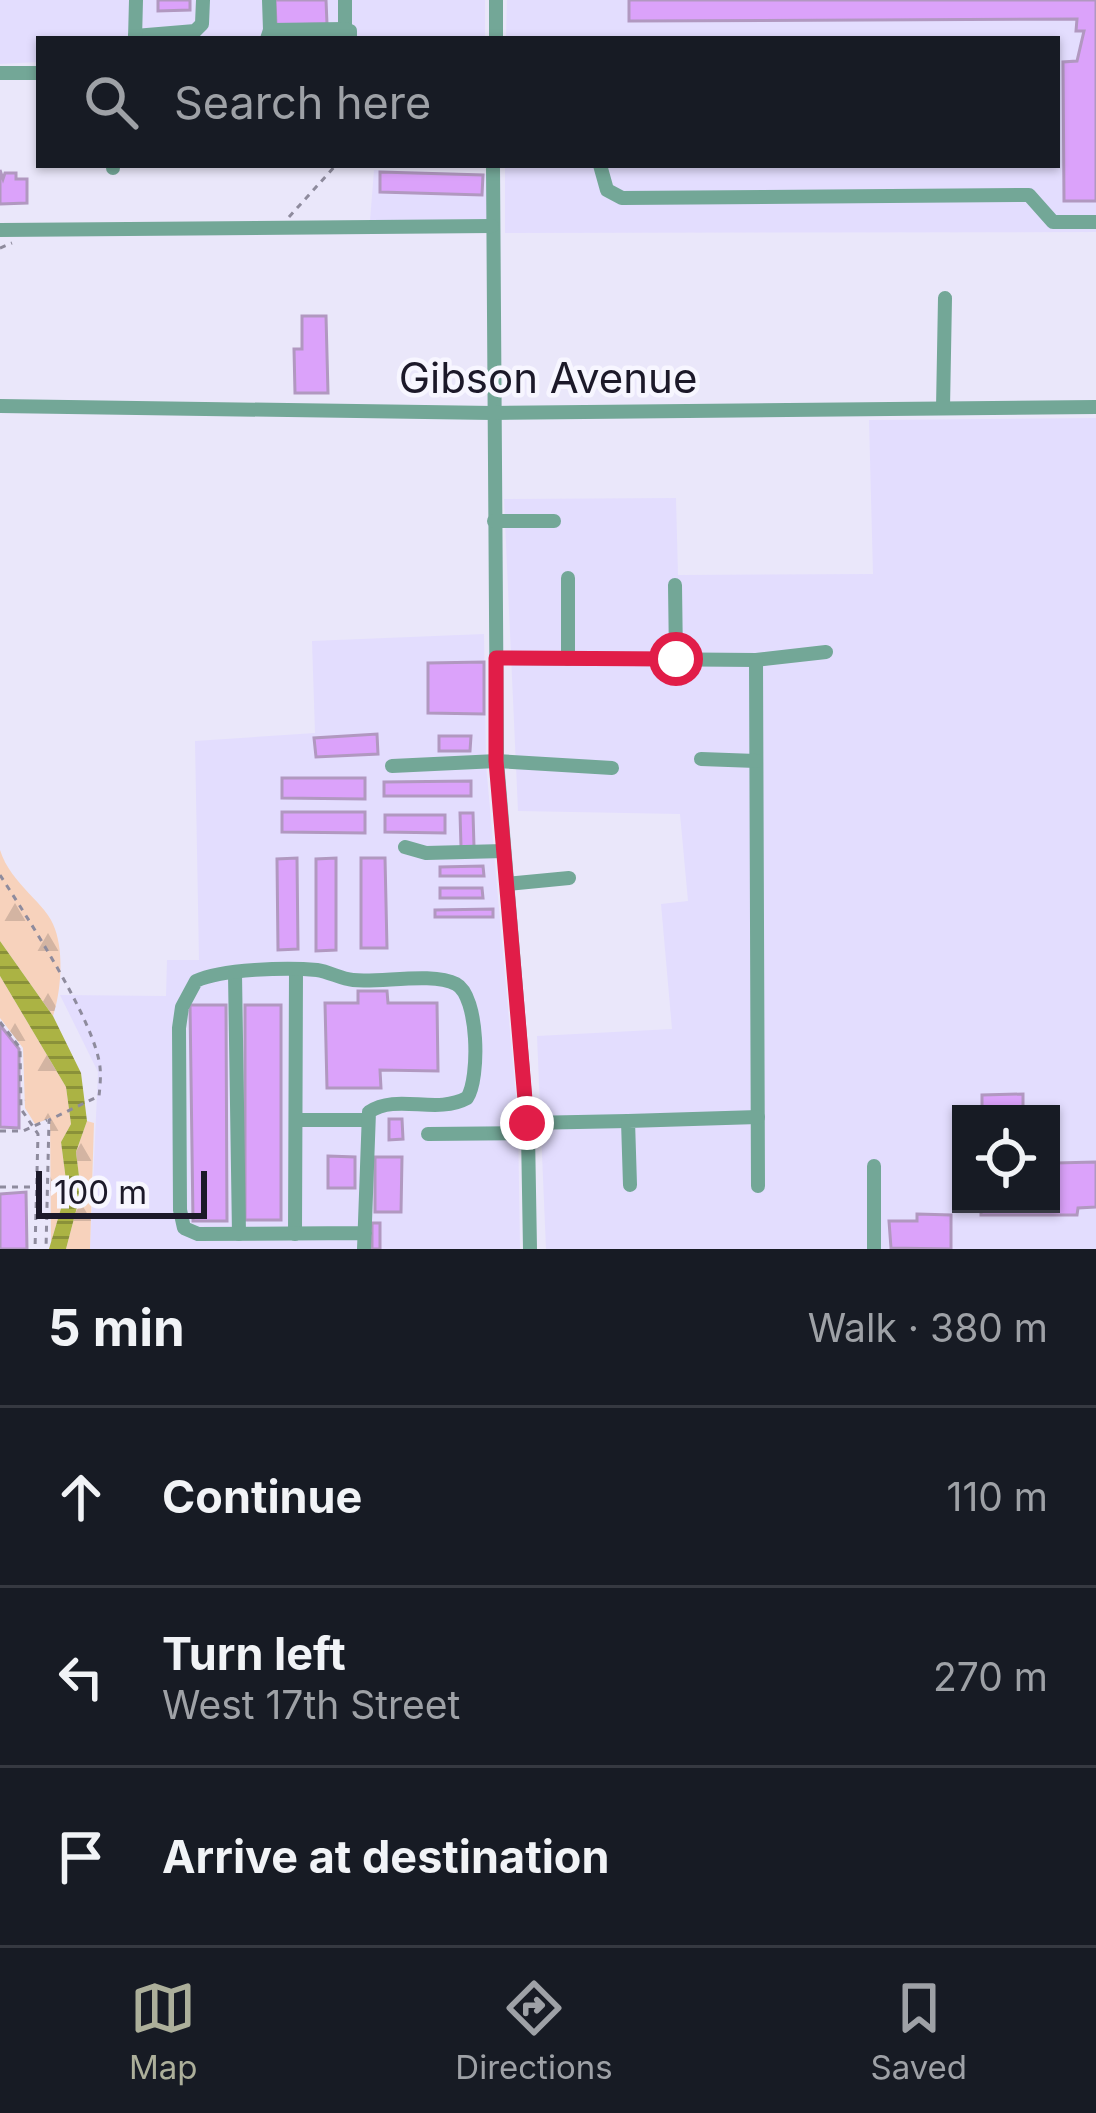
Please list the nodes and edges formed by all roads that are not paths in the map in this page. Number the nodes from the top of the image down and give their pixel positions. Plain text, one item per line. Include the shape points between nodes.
1 (136, 0) edge
2 (203, 0) edge
3 (269, 0) edge
4 (345, 0) edge
5 (496, 0) edge
6 (347, 34) edge
7 (268, 35) edge
8 (135, 36) edge
9 (145, 36) edge
10 (496, 36) edge
11 (0, 73) edge
12 (36, 73) edge
13 (493, 168) edge
14 (601, 168) edge
15 (1096, 223) edge
16 (492, 226) junction
17 (0, 230) edge
18 (945, 298) dead end
19 (0, 406) edge
20 (1096, 407) edge
21 (944, 408) junction
22 (493, 413) junction
23 (554, 520) dead end
24 (494, 521) junction
25 (568, 578) dead end
26 (675, 586) dead end
27 (826, 652) dead end
28 (496, 658) junction
29 (568, 658) junction
30 (676, 659) junction
31 (756, 660) junction
32 (701, 759) dead end
33 (496, 761) junction
34 (756, 761) junction
35 (392, 766) dead end
36 (612, 768) dead end
37 (405, 847) dead end
38 (504, 851) junction
39 (569, 878) dead end
40 (507, 884) junction
41 (296, 970) junction
42 (235, 974) junction
43 (758, 1117) junction
44 (296, 1120) junction
45 (367, 1120) junction
46 (628, 1121) junction
47 (527, 1128) junction
48 (428, 1134) dead end
49 (874, 1166) dead end
50 (630, 1185) dead end
51 (758, 1186) dead end
52 (239, 1234) junction
53 (295, 1234) junction
54 (364, 1241) edge
55 (530, 1249) edge
56 (874, 1249) edge

1 - 8 street
2 - 9 street via 195,31
3 - 7 street
4 - 6 street
5 - 10 street
6 - 7 street
11 - 12 street
13 - 16 street
14 - 15 street via 607,190 622,198 1029,195 1053,222
16 - 17 street
16 - 22 street
18 - 21 street
19 - 22 street, Gibson Avenue
20 - 21 street, Gibson Avenue
21 - 22 street, Gibson Avenue
22 - 24 street
23 - 24 street
24 - 28 street
25 - 29 street
26 - 30 street
27 - 31 street
28 - 29 street
28 - 33 street
29 - 30 street
30 - 31 street
31 - 34 street
32 - 34 street
33 - 35 street
33 - 36 street
33 - 38 street
34 - 43 street
37 - 38 street
38 - 40 street
39 - 40 street
40 - 47 street
41 - 42 street
41 - 44 street
41 - 45 street via 358,981 452,982 467,993 474,1075 466,1098 380,1105
42 - 52 street
42 - 52 street via 196,981 182,1007 180,1210 186,1231
43 - 46 street
43 - 51 street
44 - 45 street
44 - 53 street
45 - 54 street
46 - 47 street
46 - 50 street
47 - 48 street
47 - 55 street
49 - 56 street
52 - 53 street
53 - 54 street

